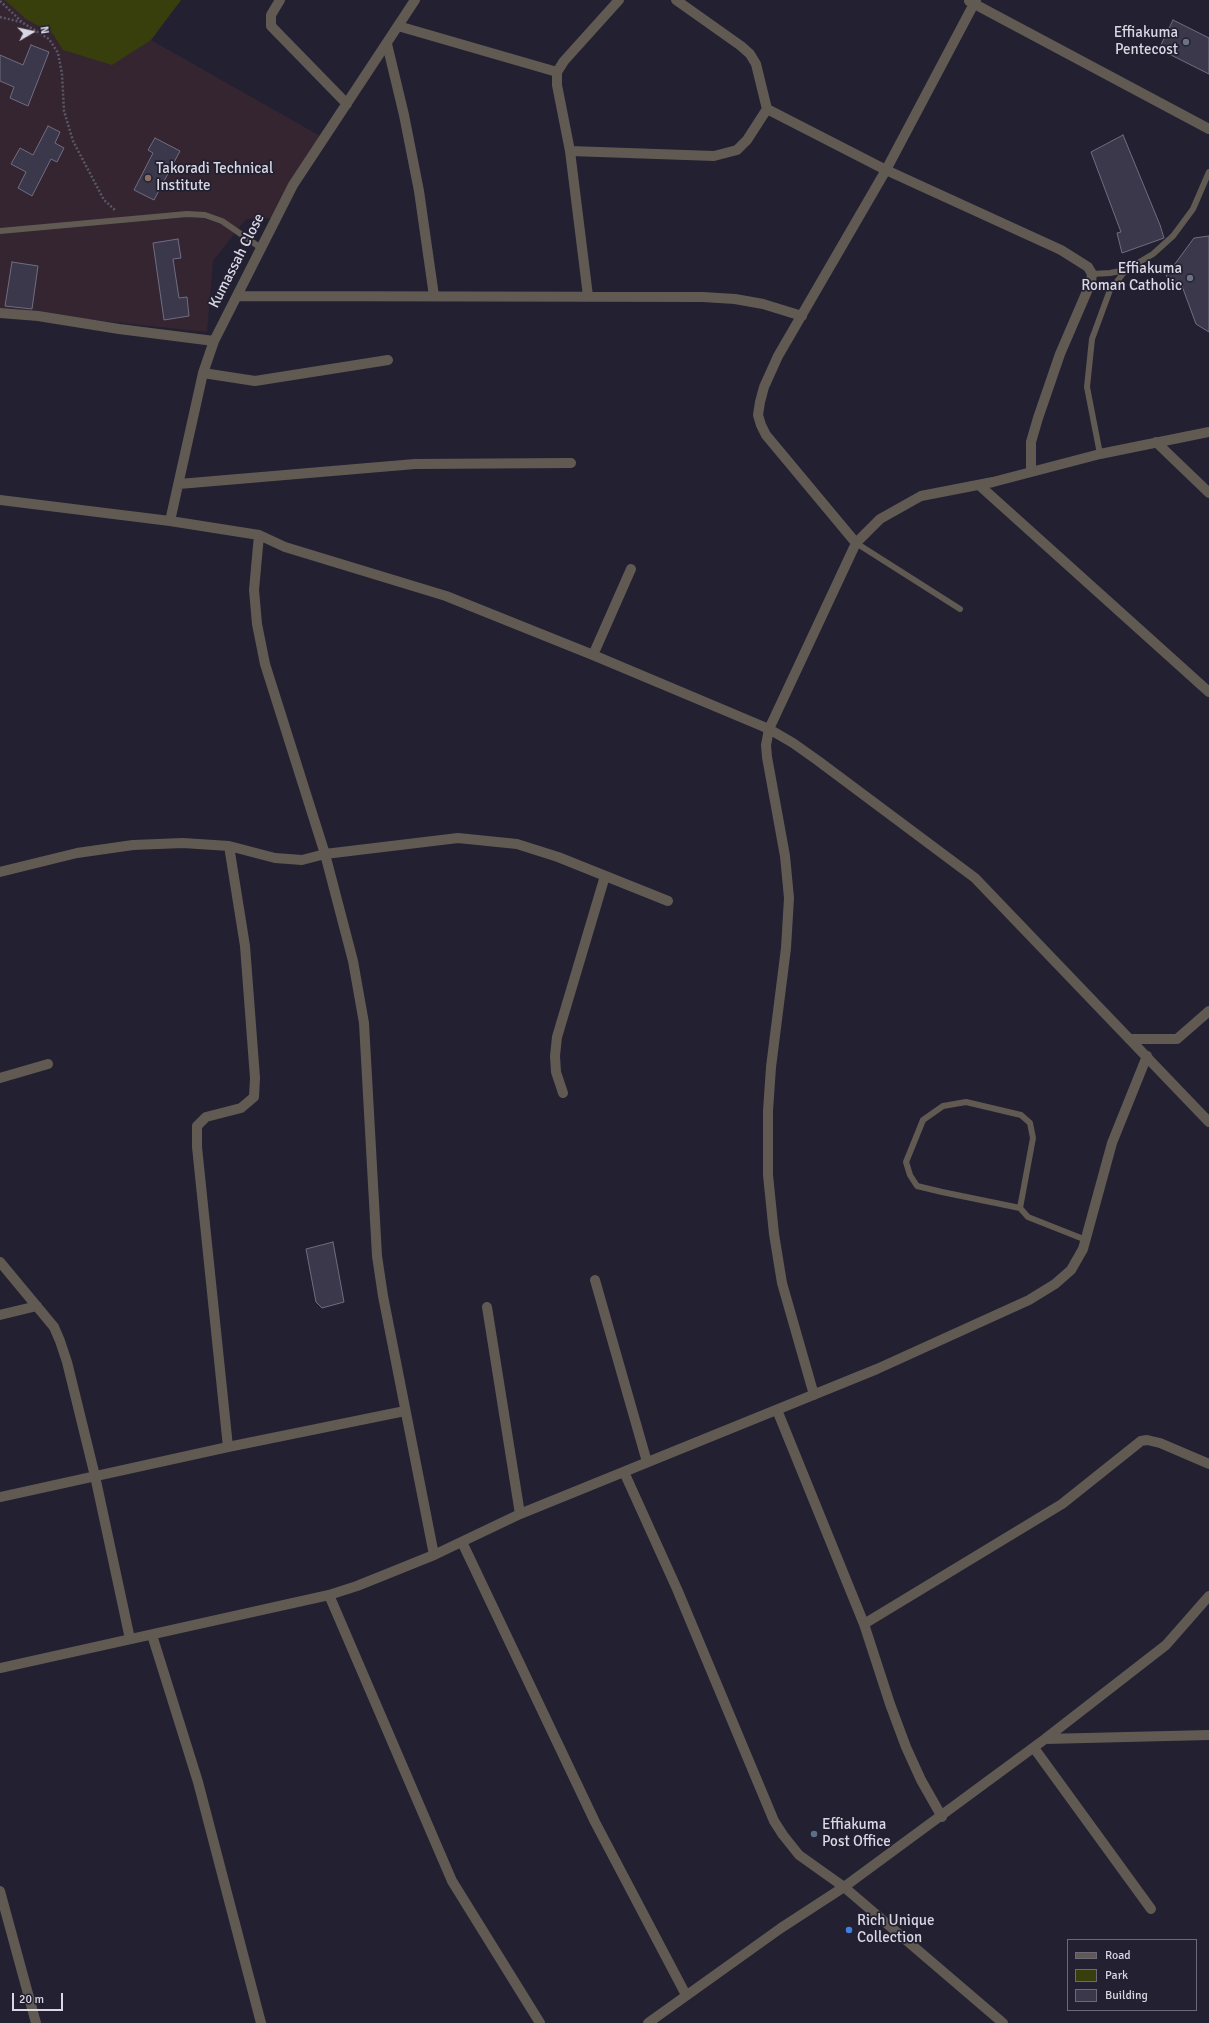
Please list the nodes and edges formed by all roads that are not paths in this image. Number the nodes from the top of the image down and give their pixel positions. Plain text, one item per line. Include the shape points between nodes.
1 (280, 0) edge
2 (415, 0) edge
3 (618, 0) edge
4 (676, 0) edge
5 (973, 1) edge
6 (398, 26) junction
7 (387, 44) junction
8 (557, 72) junction
9 (347, 104) junction
10 (767, 109) junction
11 (1209, 129) edge
12 (570, 151) junction
13 (886, 170) junction
14 (1209, 172) edge
15 (0, 231) edge
16 (260, 248) junction
17 (1126, 270) junction
18 (1092, 274) junction
19 (237, 296) junction
20 (434, 296) junction
21 (588, 296) junction
22 (0, 313) edge
23 (802, 316) junction
24 (214, 341) junction
25 (388, 360) dead end
26 (203, 373) junction
27 (1209, 432) edge
28 (1156, 442) junction
29 (1100, 454) junction
30 (571, 463) dead end
31 (1031, 471) junction
32 (179, 484) junction
33 (979, 484) junction
34 (1209, 493) edge
35 (0, 500) edge
36 (170, 521) junction
37 (259, 535) junction
38 (856, 543) junction
39 (631, 569) dead end
40 (960, 609) dead end
41 (594, 655) junction
42 (1209, 692) edge
43 (769, 729) junction
44 (229, 846) junction
45 (325, 854) junction
46 (0, 872) edge
47 (604, 876) junction
48 (668, 901) dead end
49 (1209, 1011) edge
50 (1129, 1039) junction
51 (1147, 1056) junction
52 (48, 1064) dead end
53 (0, 1078) edge
54 (563, 1093) dead end
55 (1209, 1122) edge
56 (1020, 1208) junction
57 (1086, 1240) junction
58 (0, 1262) edge
59 (595, 1280) dead end
60 (37, 1306) junction
61 (488, 1307) dead end
62 (0, 1315) edge
63 (814, 1395) junction
64 (776, 1410) junction
65 (405, 1411) junction
66 (228, 1447) junction
67 (647, 1462) junction
68 (1209, 1464) edge
69 (624, 1472) junction
70 (95, 1476) junction
71 (0, 1497) edge
72 (520, 1514) junction
73 (462, 1542) junction
74 (434, 1555) junction
75 (329, 1595) junction
76 (1209, 1596) edge
77 (864, 1624) junction
78 (152, 1634) junction
79 (130, 1639) junction
80 (0, 1668) edge
81 (1209, 1735) edge
82 (1045, 1740) junction
83 (1034, 1748) junction
84 (942, 1817) junction
85 (844, 1887) junction
86 (0, 1891) edge
87 (1151, 1909) dead end
88 (686, 1995) junction
89 (36, 2023) edge
90 (261, 2023) edge
91 (540, 2023) edge
92 (648, 2023) edge
93 (1003, 2023) edge

1 - 9 street via 271,15 272,26
2 - 6 street, Kumassah Close
3 - 8 street
4 - 10 street via 750,54 756,64
5 - 11 street
5 - 13 street
6 - 7 street, Kumassah Close
6 - 8 street
7 - 9 street, Kumassah Close
7 - 20 street via 419,191
8 - 12 street via 557,85
9 - 16 street, Kumassah Close via 293,185
10 - 12 street via 747,140 737,150 725,154 714,156
10 - 13 street
12 - 21 street
13 - 18 street via 1061,250 1088,267
13 - 23 street
14 - 17 lane via 1193,209 1173,236 1153,254
15 - 16 lane via 187,214 205,215 222,221
16 - 19 street, Kumassah Close
17 - 18 lane
17 - 29 lane via 1110,290 1092,339 1087,387
18 - 31 street via 1038,418 1031,442
19 - 20 street
19 - 24 street, Kumassah Close
20 - 21 street
21 - 23 street via 735,299
22 - 24 street
23 - 38 street via 778,356 764,387 760,402 760,420 766,435
24 - 26 street, Kumassah Close
25 - 26 street via 255,381
26 - 32 street, Kumassah Close
27 - 28 street
28 - 29 street
28 - 34 street
29 - 31 street
30 - 32 street via 415,464
31 - 33 street
32 - 36 street, Kumassah Close
33 - 38 street via 921,496 880,519
33 - 42 street
35 - 36 street
36 - 37 street
37 - 41 street via 285,547 446,596
37 - 45 street via 254,590 257,624 265,664
38 - 40 lane
38 - 43 street
39 - 41 street
41 - 43 street
43 - 50 street via 811,755 975,878
43 - 63 street via 767,757 785,856 789,898 786,948 770,1067 768,1176 782,1283
44 - 45 street via 292,860
44 - 46 street via 133,845 77,853
44 - 66 street via 245,946 255,1078 254,1097 241,1108 206,1117 197,1126
45 - 47 street via 458,838 517,844
45 - 65 street via 353,961 364,1023 377,1256
47 - 48 street
47 - 54 street via 557,1038 554,1056
49 - 50 street via 1177,1039
50 - 51 street
51 - 55 street
51 - 57 street via 1112,1143
52 - 53 street
56 - 56 lane via 1034,1138 1030,1123 1021,1115 966,1102 943,1106 923,1120 906,1162 917,1186
56 - 57 lane via 1028,1217
57 - 63 street via 1071,1270 1055,1284 1029,1300
58 - 60 street
59 - 67 street
60 - 62 street
60 - 70 street via 54,1327 60,1341
61 - 72 street
63 - 64 street
64 - 67 street
64 - 77 street
65 - 66 street
65 - 74 street
66 - 70 street
67 - 69 street
68 - 77 street via 1160,1443 1141,1441 1062,1504
69 - 72 street
69 - 85 street via 677,1589 774,1821 799,1855
70 - 71 street
70 - 79 street
72 - 73 street
73 - 74 street
73 - 88 street via 595,1822
74 - 75 street
75 - 78 street
75 - 91 street via 452,1881
76 - 82 street via 1166,1645
77 - 84 street via 906,1747
78 - 79 street
78 - 90 street via 198,1782
79 - 80 street
81 - 82 street
82 - 83 street
83 - 84 street
83 - 87 street
84 - 85 street
85 - 88 street
85 - 93 street
86 - 89 street
88 - 92 street

